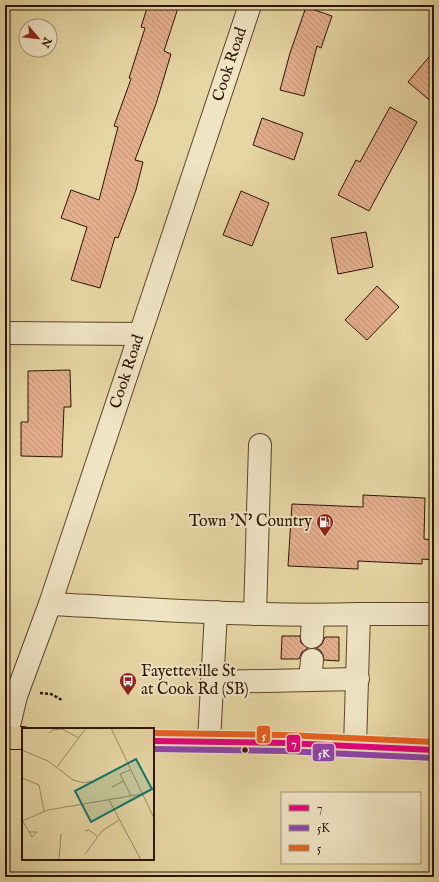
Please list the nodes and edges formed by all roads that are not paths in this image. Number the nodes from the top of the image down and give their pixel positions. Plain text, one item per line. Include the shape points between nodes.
1 (250, 5) edge
2 (5, 333) edge
3 (139, 334) junction
4 (260, 445) dead end
5 (50, 604) junction
6 (216, 612) junction
7 (255, 614) junction
8 (359, 614) junction
9 (434, 614) edge
10 (358, 679) junction
11 (212, 682) junction
12 (11, 738) edge
13 (154, 740) edge
14 (209, 741) junction
15 (355, 746) junction
16 (434, 750) edge

1 - 3 street, Cook Road
2 - 3 street
3 - 5 street, Cook Road
4 - 7 street
5 - 6 street
5 - 12 street, Cook Road via 16,696
6 - 7 street
6 - 11 street
7 - 8 street via 312,626
8 - 9 street
8 - 10 street
10 - 11 street via 311,670
10 - 15 street
11 - 14 street
13 - 14 main road
14 - 15 main road
15 - 16 main road

